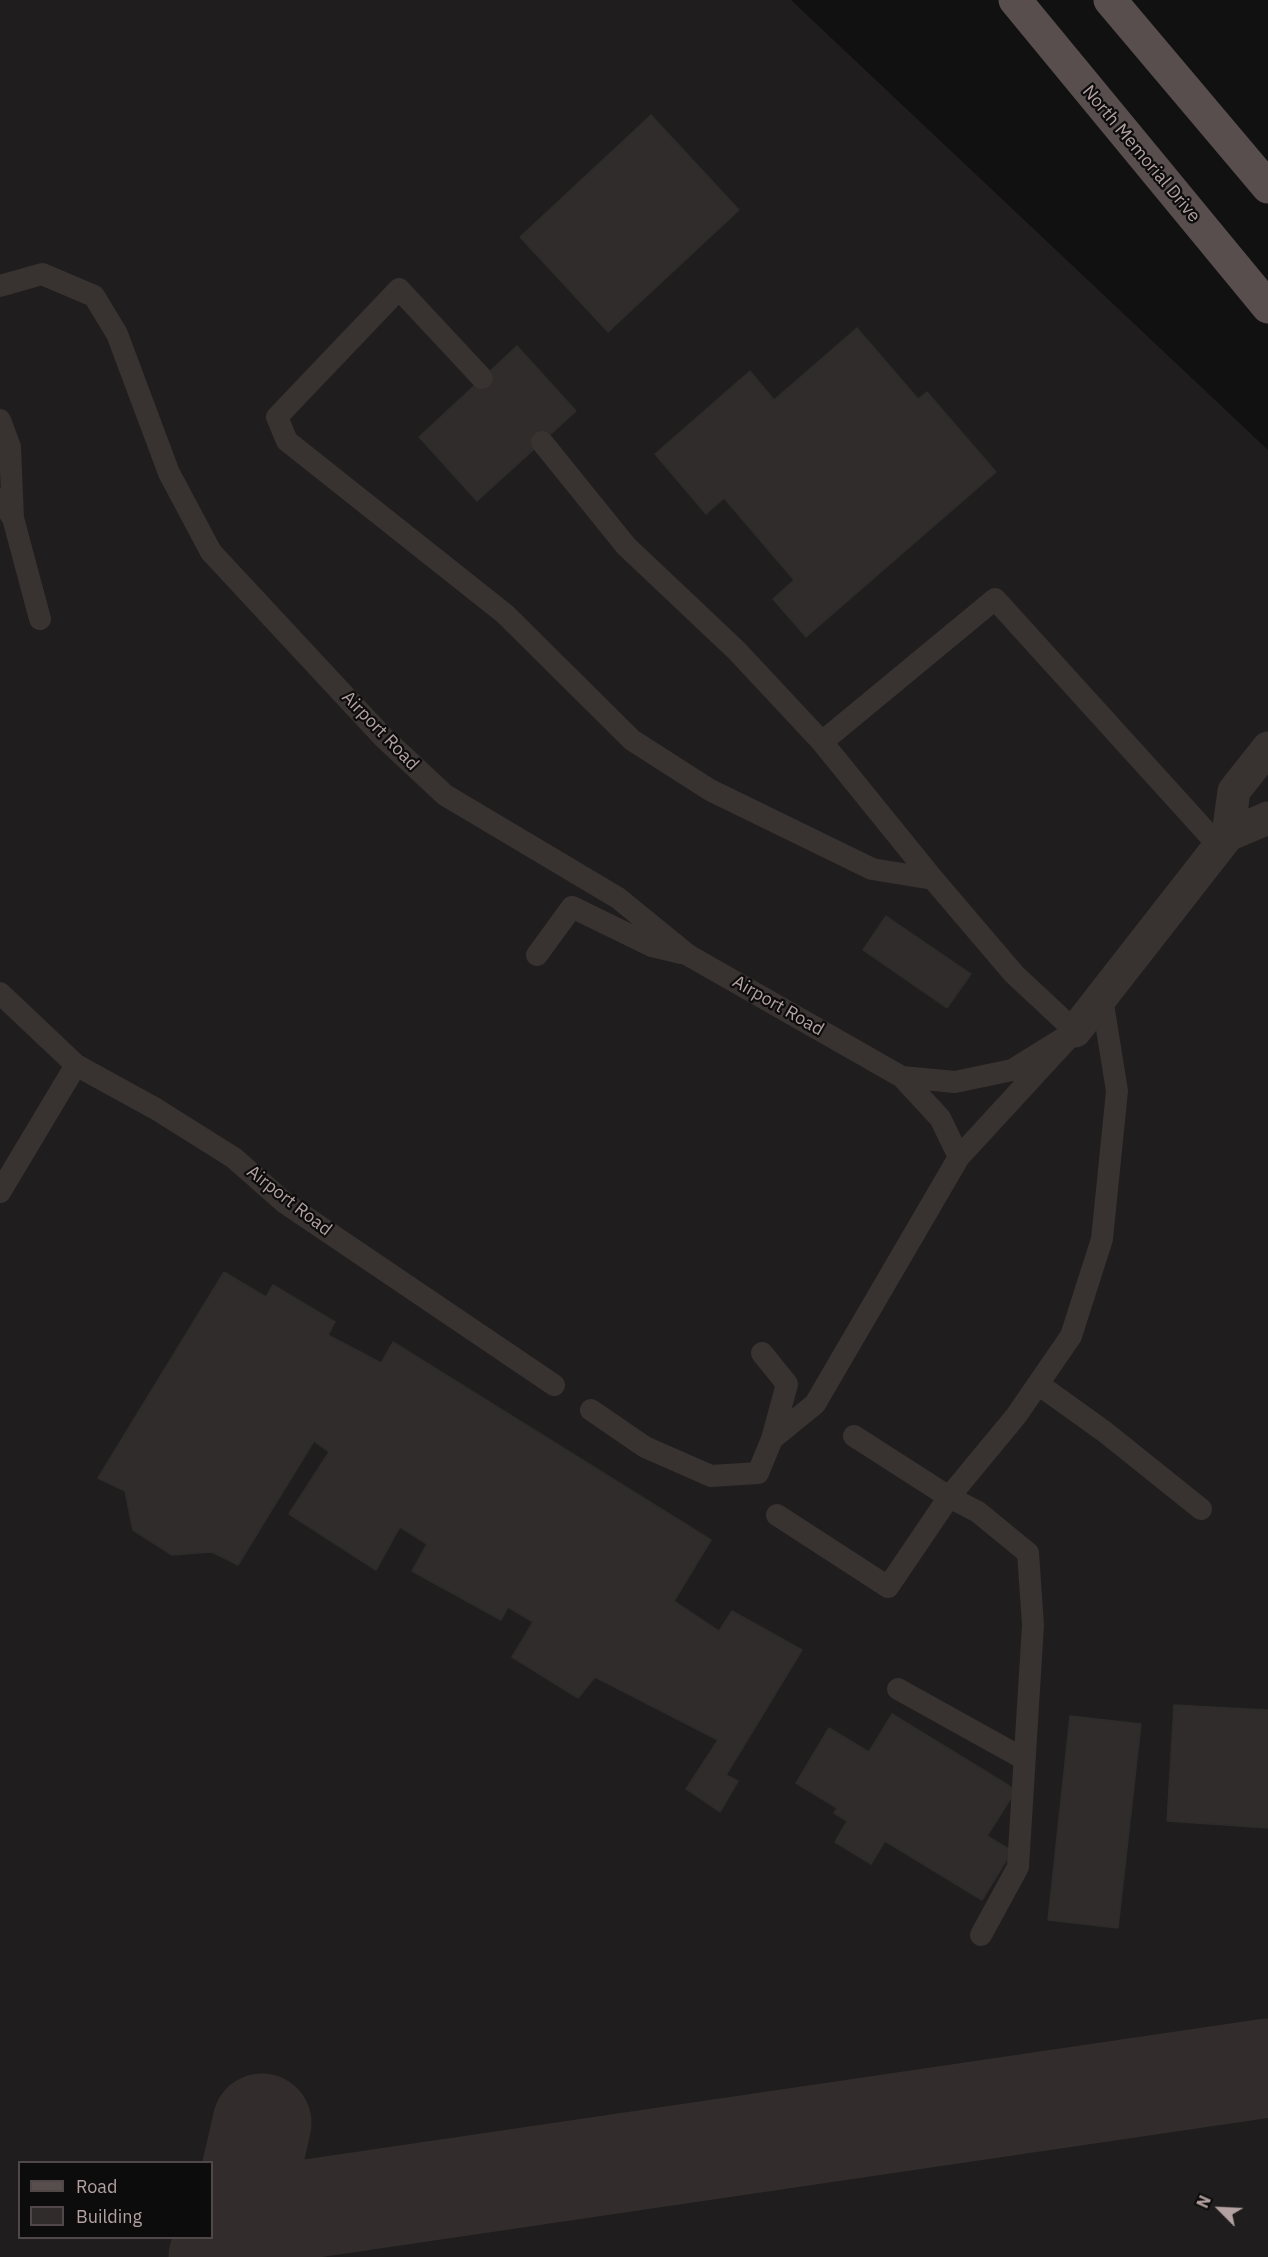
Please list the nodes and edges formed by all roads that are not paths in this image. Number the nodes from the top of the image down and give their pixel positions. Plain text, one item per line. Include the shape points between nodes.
1 (1015, 0) edge
2 (1111, 0) edge
3 (1268, 187) edge
4 (0, 286) edge
5 (1268, 307) edge
6 (482, 378) dead end
7 (0, 420) edge
8 (542, 442) dead end
9 (0, 499) edge
10 (13, 518) junction
11 (40, 619) dead end
12 (822, 742) junction
13 (1268, 748) edge
14 (1268, 818) edge
15 (1224, 840) junction
16 (933, 879) junction
17 (537, 955) dead end
18 (688, 955) junction
19 (0, 993) edge
20 (1102, 998) junction
21 (1075, 1031) junction
22 (76, 1065) junction
23 (902, 1077) junction
24 (959, 1157) junction
25 (0, 1192) edge
26 (762, 1353) dead end
27 (1038, 1384) junction
28 (554, 1385) dead end
29 (591, 1410) dead end
30 (854, 1436) dead end
31 (772, 1439) junction
32 (949, 1497) junction
33 (1201, 1509) dead end
34 (777, 1515) dead end
35 (898, 1689) dead end
36 (1024, 1759) junction
37 (981, 1935) dead end

1 - 5 main road, North Memorial Drive
2 - 3 main road
4 - 18 lane, Airport Road via 42,274 94,296 117,334 168,472 211,552 384,738 445,795 618,898
6 - 16 lane via 399,289 277,417 288,441 505,614 632,740 710,790 872,869
7 - 10 lane via 10,447
8 - 12 lane via 626,546 737,651
9 - 10 lane
10 - 11 lane
12 - 15 lane via 995,599
12 - 16 lane
13 - 15 street, Airport Road via 1234,791
14 - 15 street, Airport Road
15 - 20 street, Airport Road
16 - 21 lane via 1014,974
17 - 18 lane via 572,907 652,946
18 - 23 lane, Airport Road
19 - 22 lane, Airport Road
20 - 21 street, Airport Road
20 - 27 lane via 1118,1091 1102,1239 1071,1336
21 - 23 lane, Airport Road via 1012,1070 955,1082
21 - 24 lane, Airport Road
22 - 25 lane
22 - 28 lane, Airport Road via 234,1158 285,1203
23 - 24 lane, Airport Road via 940,1118
24 - 31 lane, Airport Road via 815,1404
26 - 31 lane via 787,1384
27 - 32 lane via 1017,1416
27 - 33 lane
29 - 31 lane, Airport Road via 645,1447 711,1476 758,1473
30 - 32 lane
32 - 34 lane via 888,1587
32 - 36 lane via 978,1512 1028,1553 1033,1624
35 - 36 lane
36 - 37 lane via 1018,1867

